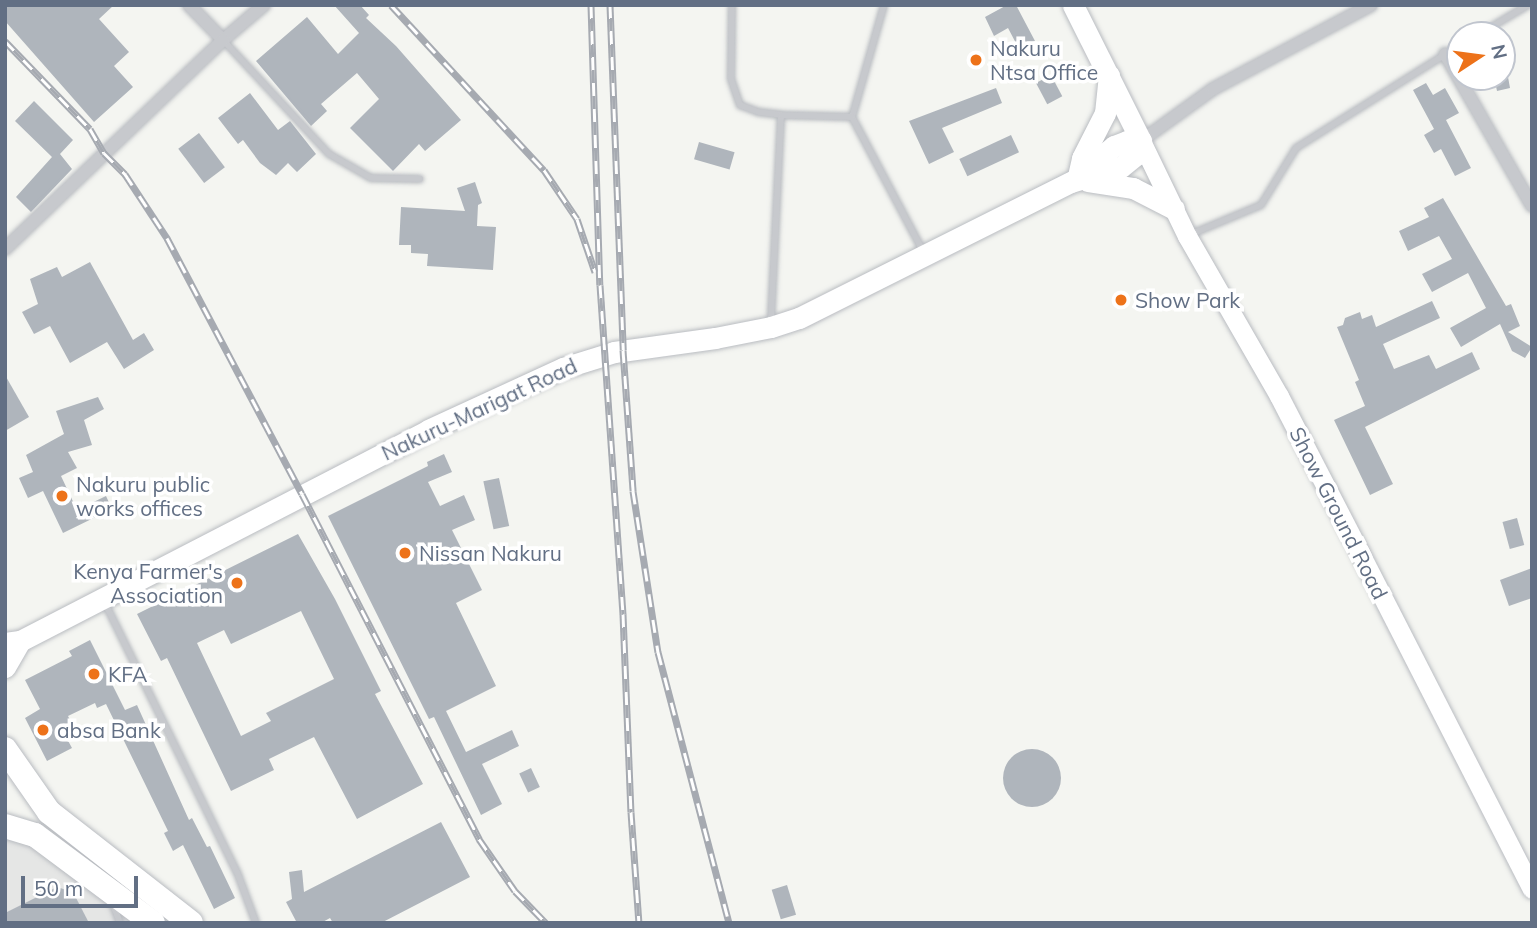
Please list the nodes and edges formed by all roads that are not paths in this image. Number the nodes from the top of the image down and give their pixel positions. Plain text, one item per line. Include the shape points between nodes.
1 (189, 5) edge
2 (264, 5) edge
3 (732, 5) edge
4 (884, 5) edge
5 (1073, 5) edge
6 (1371, 5) edge
7 (1528, 5) edge
8 (1501, 21) edge
9 (223, 40) junction
10 (1445, 54) joint
11 (1109, 75) junction
12 (781, 115) junction
13 (852, 117) junction
14 (1141, 141) junction
15 (420, 178) dead end
16 (1076, 179) junction
17 (1532, 206) edge
18 (1174, 209) junction
19 (1187, 236) junction
20 (5, 249) edge
21 (925, 256) junction
22 (771, 327) junction
23 (102, 598) junction
24 (13, 642) edge
25 (5, 667) edge
26 (5, 748) edge
27 (5, 826) edge
28 (107, 887) junction
29 (1532, 889) edge
30 (120, 923) edge
31 (153, 923) edge
32 (191, 923) edge
33 (256, 923) edge

1 - 9 street
2 - 9 street
3 - 12 lane via 731,79 740,105
4 - 13 lane
5 - 11 main road
6 - 14 street via 1213,89
7 - 8 lane
9 - 15 lane via 329,154 371,178
9 - 20 street
10 - 17 street
10 - 19 lane via 1296,148 1261,205
11 - 14 main road
11 - 16 main road via 1105,113
12 - 13 lane
12 - 22 lane
13 - 21 lane
14 - 16 main road, Nakuru-Marigat Road via 1136,155 1121,167
14 - 18 main road, Show Ground Road
16 - 18 main road via 1133,188
16 - 21 main road, Nakuru-Marigat Road
18 - 19 main road, Show Ground Road
19 - 29 main road, Show Ground Road via 1279,396
21 - 22 main road, Nakuru-Marigat Road via 799,318
22 - 23 main road, Nakuru-Marigat Road via 623,350 563,368 428,430
23 - 24 main road, Nakuru-Marigat Road
23 - 33 lane via 237,872
24 - 25 main road
26 - 32 highway via 49,812
27 - 28 highway via 35,835
28 - 30 lane
28 - 31 highway

